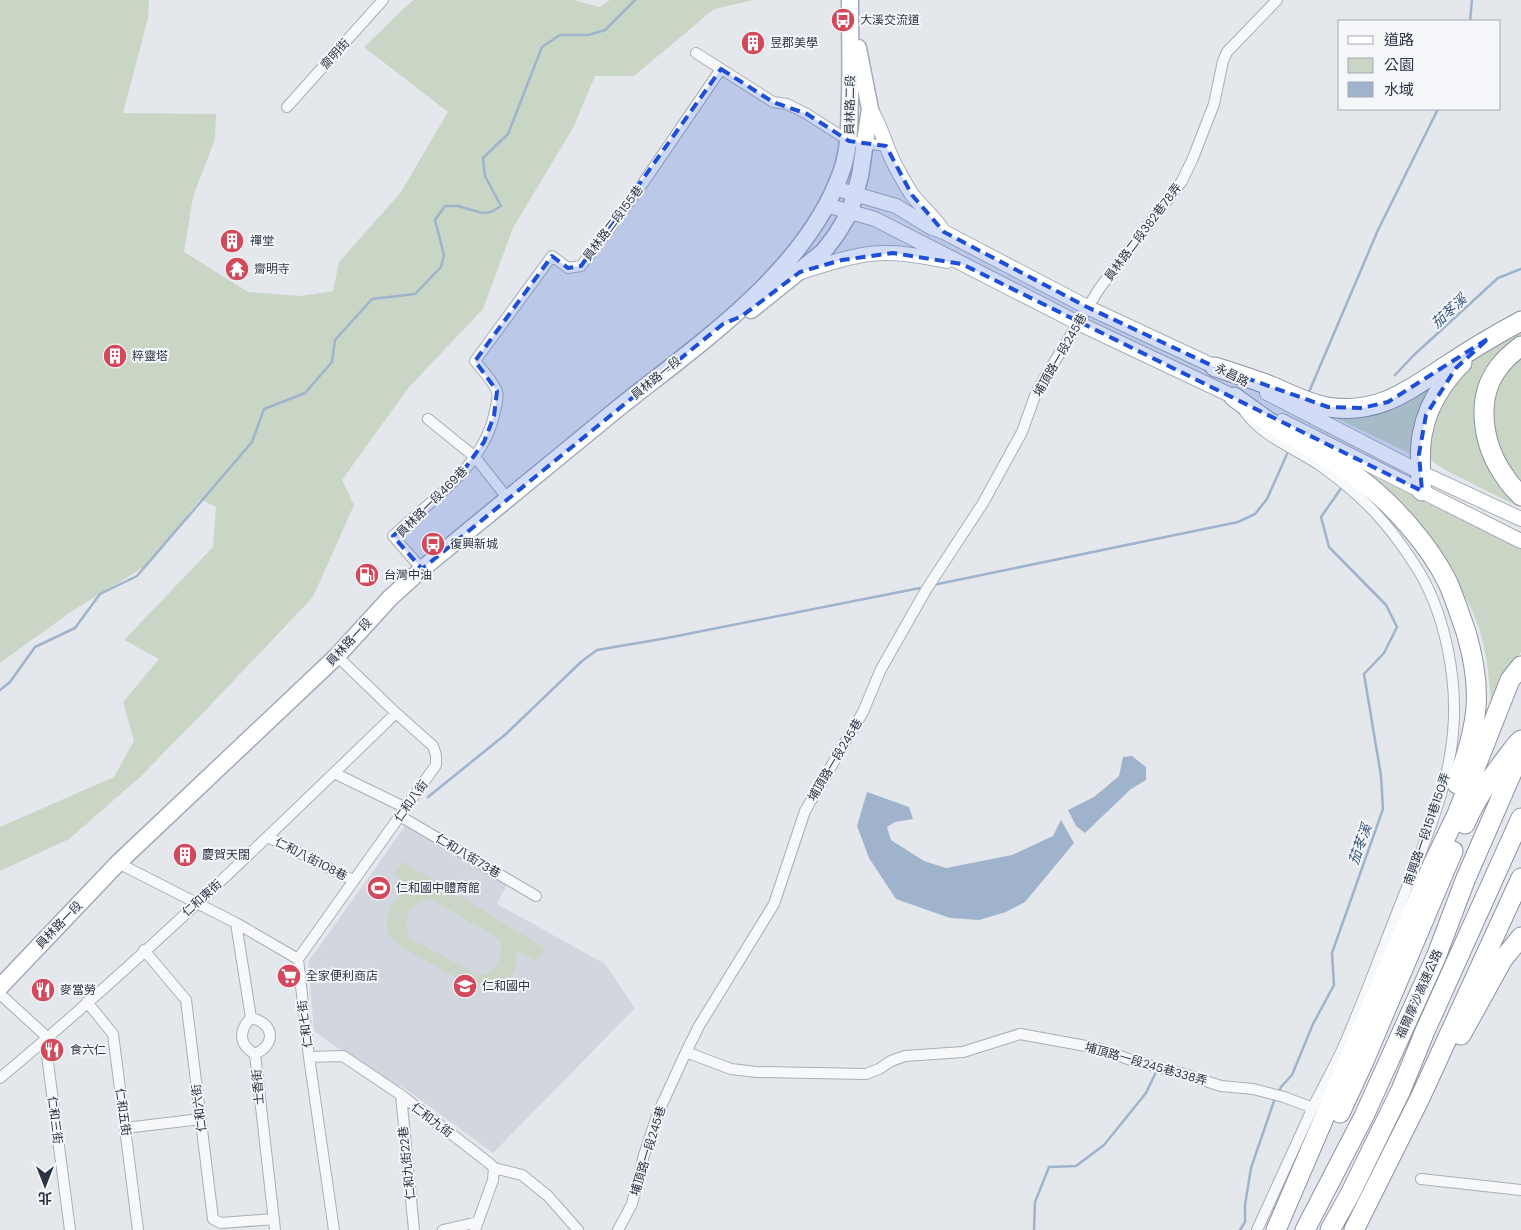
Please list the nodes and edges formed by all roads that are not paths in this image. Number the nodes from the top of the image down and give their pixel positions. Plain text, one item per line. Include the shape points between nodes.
1 (383, 0) edge
2 (851, 0) edge
3 (1277, 0) edge
4 (696, 53) dead end
5 (721, 70) junction
6 (287, 107) dead end
7 (870, 109) junction
8 (849, 141) junction
9 (866, 143) junction
10 (886, 146) junction
11 (834, 188) junction
12 (854, 195) junction
13 (826, 205) junction
14 (850, 212) junction
15 (944, 232) junction
16 (962, 264) junction
17 (800, 272) junction
18 (1087, 307) junction
19 (1521, 321) edge
20 (1078, 323) junction
21 (723, 324) junction
22 (1489, 338) junction
23 (1521, 346) edge
24 (1215, 366) junction
25 (1234, 397) junction
26 (428, 419) dead end
27 (475, 457) junction
28 (1420, 472) junction
29 (1422, 492) junction
30 (1521, 496) edge
31 (508, 499) junction
32 (1521, 519) edge
33 (1521, 541) edge
34 (422, 569) junction
35 (337, 656) junction
36 (1521, 666) edge
37 (396, 713) junction
38 (1521, 740) edge
39 (1521, 752) edge
40 (334, 773) junction
41 (403, 812) junction
42 (1521, 818) edge
43 (268, 837) junction
44 (118, 864) junction
45 (1433, 864) junction
46 (1521, 878) edge
47 (353, 880) junction
48 (1521, 891) edge
49 (536, 896) dead end
50 (195, 903) junction
51 (236, 924) junction
52 (1521, 937) edge
53 (144, 950) junction
54 (298, 960) junction
55 (0, 987) edge
56 (0, 994) edge
57 (87, 1002) junction
58 (251, 1018) junction
59 (1460, 1036) junction
60 (46, 1039) junction
61 (686, 1052) junction
62 (255, 1054) junction
63 (309, 1057) junction
64 (0, 1078) edge
65 (400, 1095) junction
66 (1313, 1108) junction
67 (200, 1119) junction
68 (125, 1128) junction
69 (494, 1168) junction
70 (1421, 1179) dead end
71 (1521, 1190) edge
72 (274, 1218) junction
73 (476, 1226) edge
74 (70, 1230) edge
75 (138, 1230) edge
76 (275, 1230) edge
77 (334, 1230) edge
78 (414, 1230) edge
79 (444, 1230) edge
80 (578, 1230) edge
81 (618, 1230) edge
82 (1257, 1230) edge
83 (1276, 1230) edge
84 (1282, 1230) edge
85 (1305, 1230) edge
86 (1330, 1230) edge
87 (1354, 1230) edge
88 (1365, 1230) edge

1 - 6 street, 齋明街
2 - 7 main road, 員林路二段
2 - 8 main road, 員林路二段
3 - 18 street, 員林路二段382巷78弄 via 1227,52 1214,104 1182,181
4 - 5 street
5 - 8 street via 773,102 787,104 807,114
5 - 27 street, 員林路二段155巷 via 581,266 568,268 552,256 476,361 497,391 498,398 484,442
7 - 9 main road, 員林路二段
7 - 10 main road
8 - 9 street
8 - 11 main road, 員林路二段
9 - 10 street
9 - 12 main road, 員林路二段
10 - 15 main road via 912,195
11 - 12 main road, 永昌路
11 - 13 main road, 員林路二段
12 - 14 main road, 員林路一段
12 - 15 main road, 永昌路 via 896,206
13 - 14 main road, 永昌路
13 - 21 main road, 員林路一段 via 779,271
14 - 16 main road, 永昌路 via 874,220
14 - 17 main road, 員林路一段 via 824,252
15 - 18 main road, 永昌路
16 - 17 main road via 915,255 870,254
16 - 20 main road, 永昌路
17 - 21 main road, 員林路一段 via 742,316
18 - 20 street, 埔頂路一段245巷
18 - 24 main road, 永昌路
19 - 22 highway
20 - 25 main road, 永昌路
20 - 61 street, 埔頂路一段245巷 via 1036,393 1022,432 983,503 926,590 881,669 863,712 805,811 774,904
21 - 31 main road, 員林路一段
22 - 24 highway via 1404,394 1388,402 1362,408 1309,403
22 - 28 highway via 1456,368 1436,395 1421,434
23 - 30 highway via 1497,369 1485,399 1484,418 1491,451 1506,479
24 - 28 main road, 永昌路
25 - 29 main road, 永昌路
25 - 45 highway via 1358,478 1389,504 1413,531 1447,581 1469,642 1475,671 1476,705 1466,756
25 - 66 street, 南興路一段151巷150弄 via 1253,423 1352,489 1394,534 1417,568 1433,601 1452,674 1453,733 1449,764 1434,813 1340,1054
26 - 27 street
27 - 31 street
27 - 34 street, 員林路一段469巷 via 458,478 393,536
28 - 29 highway
28 - 32 main road, 永昌路
29 - 33 main road, 永昌路
31 - 34 main road, 員林路一段
34 - 35 main road, 員林路一段 via 390,598
35 - 37 street, 仁和八街
35 - 44 main road, 員林路一段
36 - 45 highway via 1510,680
37 - 40 street, 仁和東街
37 - 41 street, 仁和八街 via 433,746 436,755 436,765
38 - 84 highway via 1470,810 1364,1061
39 - 85 highway, 福爾摩沙高速公路 via 1432,966 1364,1116
40 - 41 street, 仁和八街73巷
40 - 43 street, 仁和東街
41 - 47 street, 仁和八街
41 - 49 street, 仁和八街73巷
42 - 86 highway, 福爾摩沙高速公路 via 1401,1090
43 - 47 street, 仁和八街108巷
43 - 50 street, 仁和東街
44 - 50 street
44 - 55 main road, 員林路一段
45 - 83 highway
46 - 87 highway via 1420,1098
47 - 54 street, 仁和八街
48 - 59 highway
50 - 51 street
50 - 53 street, 仁和東街
51 - 54 street
51 - 58 street
52 - 59 highway
53 - 57 street, 仁和東街
53 - 67 street, 仁和六街 via 186,1000
54 - 63 street, 仁和七街
56 - 60 street
57 - 60 street, 仁和東街
57 - 68 street, 仁和五街 via 113,1034
58 - 62 street, 士香街 via 244,1025 242,1035 243,1043
58 - 62 street via 260,1020 270,1034 264,1050
59 - 88 highway
60 - 64 street, 仁和東街
60 - 74 street, 仁和三街
61 - 66 street, 埔頂路一段245巷338弄 via 731,1069 866,1074 905,1056 963,1052 1020,1034 1097,1048 1221,1086 1253,1089
61 - 81 street, 埔頂路一段245巷 via 658,1113 632,1204
62 - 72 street, 士香街
63 - 65 street, 仁和九街 via 343,1056
63 - 77 street, 仁和七街
65 - 69 street, 仁和九街
65 - 78 street, 仁和九街22巷
66 - 82 street, 南興路一段151巷150弄
67 - 68 street
67 - 72 street, 仁和六街 via 213,1219 221,1223
68 - 75 street, 仁和五街
69 - 73 street via 493,1180
69 - 80 street via 522,1174 548,1196
70 - 71 street
72 - 76 street, 士香街
73 - 79 street

